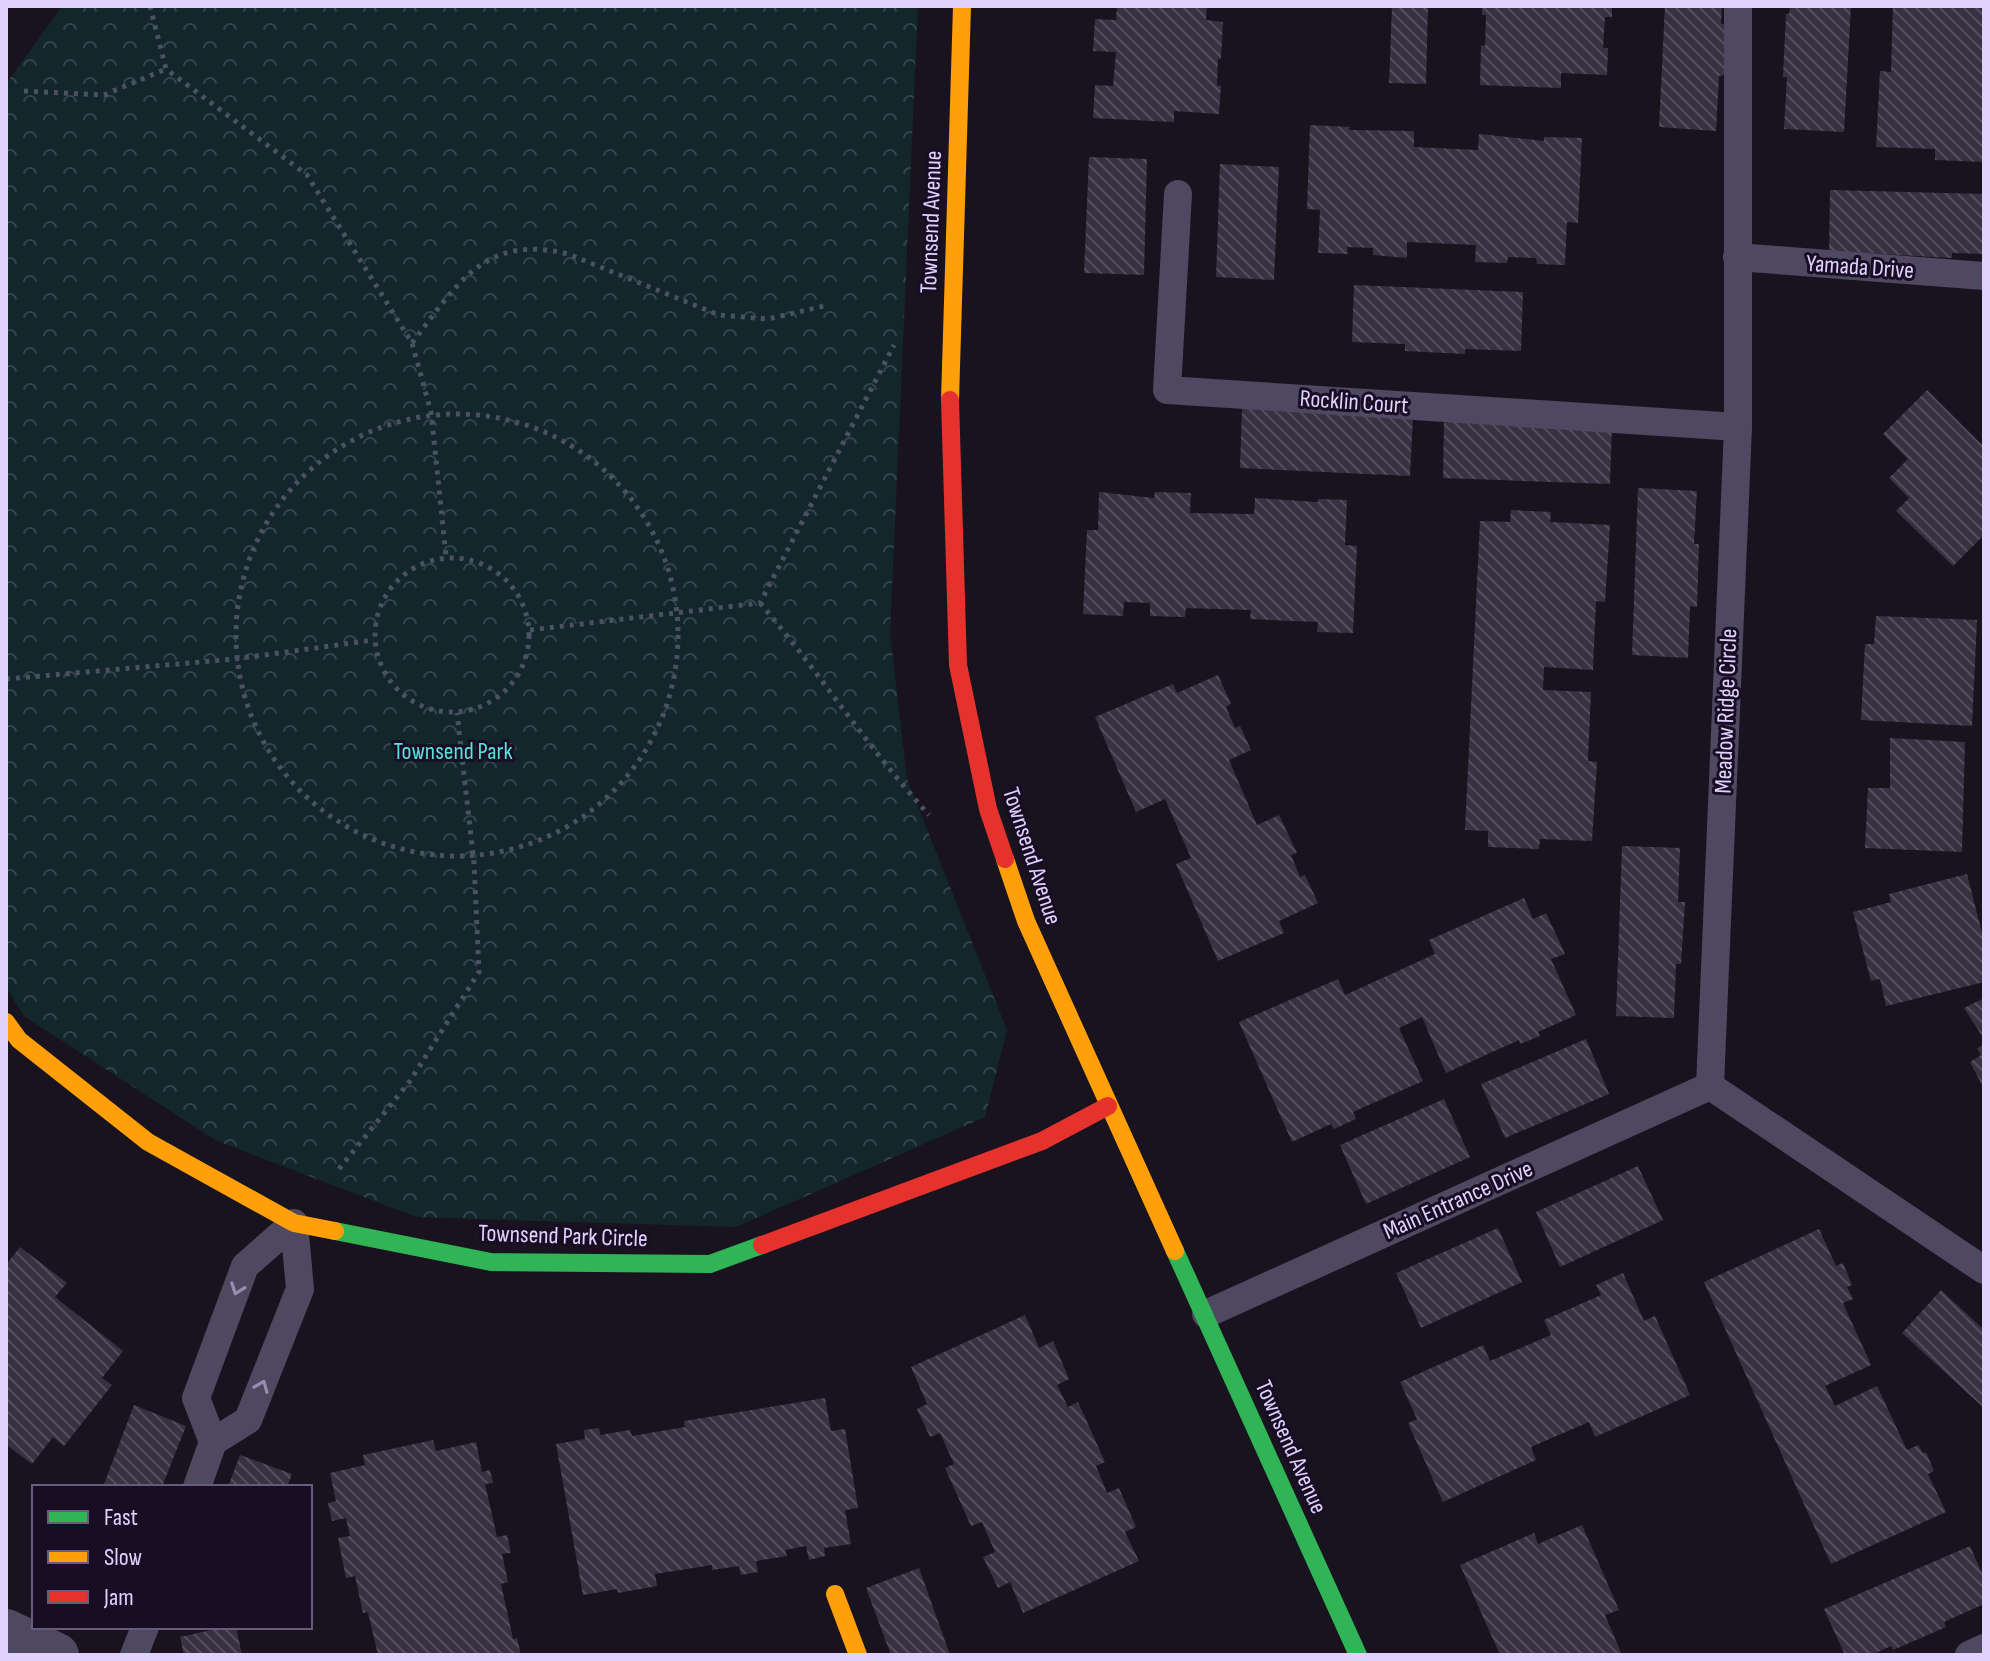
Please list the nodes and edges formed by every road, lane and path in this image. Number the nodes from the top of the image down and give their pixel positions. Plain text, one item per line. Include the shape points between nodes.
1 (150, 6) edge
2 (962, 6) edge
3 (1738, 6) edge
4 (166, 69) junction
5 (24, 91) dead end
6 (1178, 194) dead end
7 (1737, 257) junction
8 (1984, 276) edge
9 (824, 306) dead end
10 (895, 342) dead end
11 (412, 343) junction
12 (431, 412) junction
13 (1738, 427) junction
14 (446, 556) junction
15 (760, 603) junction
16 (681, 611) junction
17 (530, 630) junction
18 (374, 640) junction
19 (235, 659) junction
20 (6, 679) edge
21 (457, 713) junction
22 (929, 815) dead end
23 (474, 863) junction
24 (6, 1022) edge
25 (1710, 1086) junction
26 (1108, 1106) junction
27 (339, 1169) dead end
28 (294, 1223) junction
29 (1984, 1270) edge
30 (1206, 1314) junction
31 (213, 1442) junction
32 (198, 1485) edge
33 (835, 1594) dead end
34 (144, 1629) edge
35 (6, 1631) edge
36 (1984, 1648) edge
37 (57, 1655) edge
38 (134, 1655) edge
39 (858, 1655) edge
40 (1358, 1655) edge
41 (1969, 1655) edge

1 - 4 path
2 - 26 street, Townsend Avenue via 949,372 958,665 988,809 1022,907
3 - 7 lane, Meadow Ridge Circle
4 - 5 path via 104,95
4 - 11 path via 307,175
6 - 13 lane, Rocklin Court via 1167,390
7 - 8 lane, Yamada Drive
7 - 13 lane, Meadow Ridge Circle
9 - 11 path via 768,319 719,315 568,254 518,249 485,261 463,277
10 - 15 path
11 - 12 path
12 - 14 path
12 - 16 path via 516,419 591,455 650,520
12 - 19 path via 350,444 284,496 243,571
13 - 25 lane, Meadow Ridge Circle
14 - 17 path via 477,561 503,576 522,600
14 - 18 path via 417,564 393,583 378,610
15 - 16 path
15 - 22 path
16 - 17 path
16 - 23 path via 672,695 630,771 561,825
17 - 21 path via 526,660 510,686 486,706
18 - 19 path
18 - 21 path via 381,670 399,694 427,709
19 - 20 path
19 - 23 path via 257,738 314,805 388,850
21 - 23 path
23 - 27 path via 479,972 410,1081
24 - 28 street, Townsend Park Circle via 19,1040 148,1142
25 - 29 lane
25 - 30 lane, Main Entrance Drive
26 - 28 street, Townsend Park Circle via 1042,1141 710,1264 491,1262
26 - 30 street, Townsend Avenue
31 -> 28 lane via 248,1420 300,1289
28 -> 31 lane via 245,1266 201,1384 196,1398
30 - 40 street, Townsend Avenue
31 - 32 lane
33 - 39 street
34 - 38 lane
35 - 37 street
36 - 41 lane

